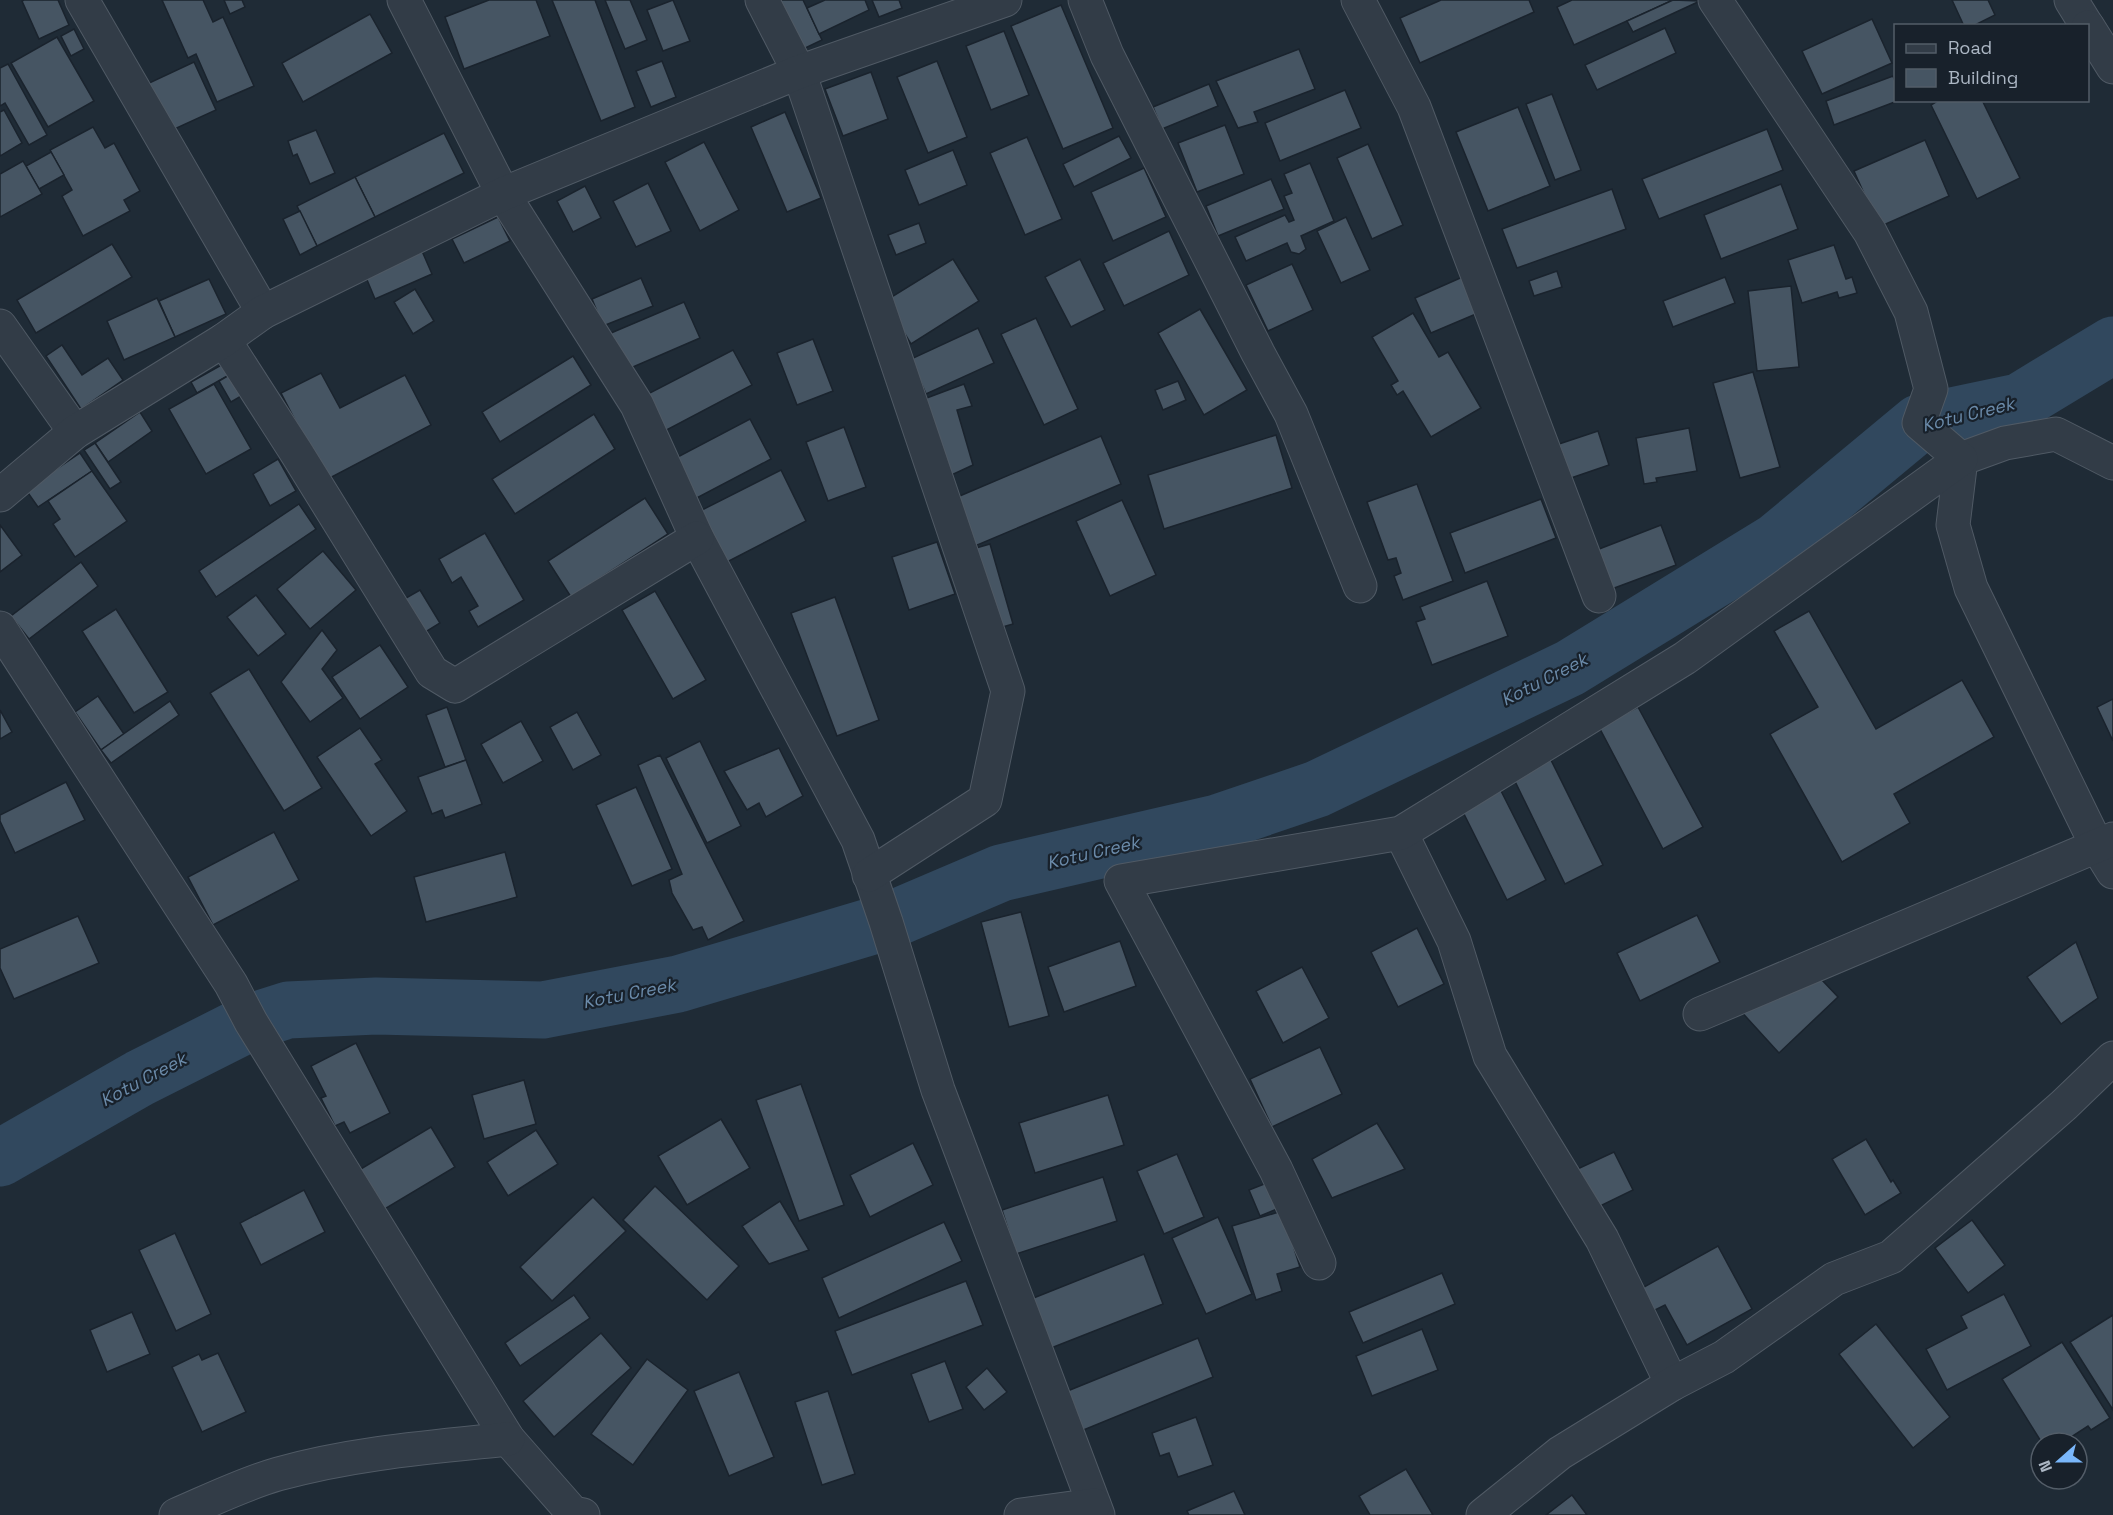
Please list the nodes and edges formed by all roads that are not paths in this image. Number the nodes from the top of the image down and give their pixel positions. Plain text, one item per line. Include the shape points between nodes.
1 (82, 0) edge
2 (404, 0) edge
3 (762, 0) edge
4 (1005, 0) edge
5 (1085, 0) edge
6 (1358, 0) edge
7 (1715, 0) edge
8 (2070, 0) edge
9 (2086, 24) edge
10 (2089, 29) edge
11 (2113, 67) edge
12 (799, 72) junction
13 (503, 194) junction
14 (263, 312) junction
15 (0, 326) edge
16 (224, 340) junction
17 (75, 432) junction
18 (1961, 459) junction
19 (2113, 463) edge
20 (0, 495) edge
21 (697, 538) junction
22 (1360, 586) dead end
23 (1599, 596) dead end
24 (0, 628) edge
25 (1401, 832) junction
26 (2108, 852) edge
27 (869, 875) junction
28 (1700, 1014) dead end
29 (2113, 1058) edge
30 (1319, 1263) dead end
31 (1672, 1384) junction
32 (508, 1439) junction
33 (209, 1508) edge
34 (1096, 1510) edge
35 (176, 1515) edge
36 (583, 1515) edge
37 (1021, 1515) edge
38 (1483, 1515) edge

1 - 14 street
2 - 13 street
3 - 12 street
4 - 12 street
5 - 22 street via 1107,55 1291,414
6 - 23 street via 1414,108
7 - 18 street via 1870,232 1911,312 1931,389 1919,423
8 - 9 street
10 - 11 street
12 - 13 street
12 - 27 street via 1008,691 985,800
13 - 14 street
13 - 21 street via 637,405
14 - 16 street
15 - 17 street
16 - 17 street
16 - 21 street via 432,672 455,686
17 - 20 street
18 - 19 street via 2005,443 2055,434
18 - 25 street via 1684,658
18 - 26 street via 1953,525 1971,588
21 - 27 street via 858,840
24 - 32 street via 225,975
25 - 30 street via 1121,881 1276,1170
25 - 31 street via 1454,941 1490,1056 1602,1239
26 - 28 street
27 - 34 street via 938,1090
29 - 31 street via 1891,1257 1834,1279 1724,1357
31 - 38 street via 1560,1452
32 - 33 street via 325,1462 275,1475
32 - 36 street via 573,1513
33 - 35 street
34 - 37 street

